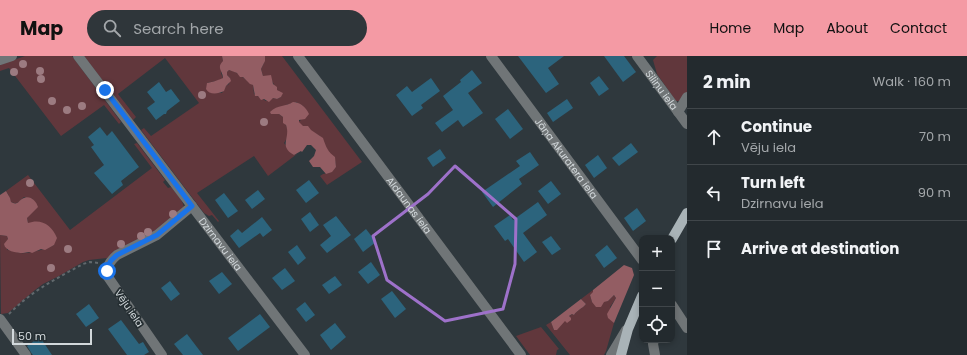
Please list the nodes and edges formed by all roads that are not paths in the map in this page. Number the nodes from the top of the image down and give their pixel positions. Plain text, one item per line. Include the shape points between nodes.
1 (12, 56) edge
2 (78, 56) edge
3 (298, 56) edge
4 (491, 56) edge
5 (637, 56) edge
6 (0, 60) edge
7 (687, 97) edge
8 (678, 112) junction
9 (687, 124) edge
10 (192, 206) junction
11 (687, 213) edge
12 (674, 235) edge
13 (639, 256) edge
14 (639, 303) edge
15 (673, 307) edge
16 (2, 322) edge
17 (628, 328) junction
18 (687, 328) edge
19 (653, 343) edge
20 (26, 355) edge
21 (162, 355) edge
22 (305, 355) edge
23 (521, 355) edge
24 (611, 355) edge
25 (621, 355) edge
26 (655, 355) edge

1 - 6 street
2 - 10 street, Dzirnavu iela
3 - 23 street, Aldaunas iela
4 - 13 street, Jāņa Akuratera iela
5 - 8 street, Siliņu iela
7 - 8 street
8 - 9 street, Siliņu iela
10 - 21 street, Vēju iela via 157,235 117,255 108,265 108,277
10 - 22 street, Dzirnavu iela
11 - 12 main road
14 - 17 main road
15 - 18 street
16 - 20 street
17 - 24 street
17 - 25 main road
19 - 26 street

